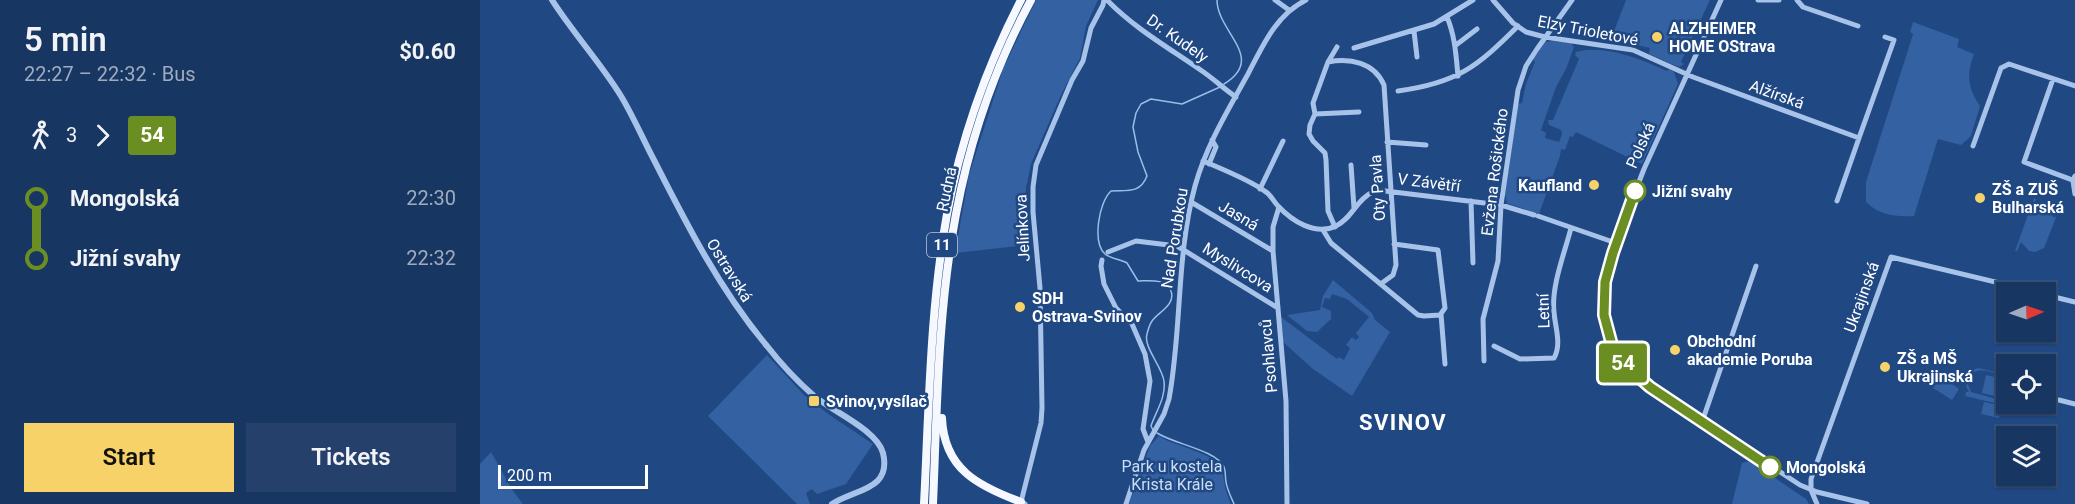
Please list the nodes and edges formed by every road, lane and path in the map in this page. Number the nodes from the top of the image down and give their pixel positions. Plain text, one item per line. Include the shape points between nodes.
1 (552, 0) edge
2 (1021, 0) edge
3 (1031, 0) edge
4 (1105, 0) edge
5 (1275, 0) edge
6 (1306, 0) edge
7 (1473, 0) edge
8 (1493, 0) edge
9 (1572, 0) edge
10 (1721, 0) edge
11 (1758, 0) edge
12 (1779, 0) edge
13 (1797, 0) edge
14 (1290, 10) junction
15 (1447, 17) junction
16 (1518, 26) junction
17 (1858, 26) dead end
18 (1477, 29) dead end
19 (1414, 31) junction
20 (1545, 37) junction
21 (1885, 37) dead end
22 (1456, 45) junction
23 (1337, 47) dead end
24 (1354, 48) dead end
25 (1417, 57) dead end
26 (1328, 62) junction
27 (1687, 74) junction
28 (1458, 76) junction
29 (2053, 79) junction
30 (2075, 87) edge
31 (1398, 91) dead end
32 (1236, 97) junction
33 (1359, 112) dead end
34 (1315, 114) junction
35 (1859, 138) junction
36 (1283, 141) dead end
37 (1387, 142) junction
38 (1426, 145) dead end
39 (1972, 146) dead end
40 (1206, 162) junction
41 (1351, 165) dead end
42 (2074, 179) edge
43 (1260, 189) junction
44 (1389, 191) junction
45 (2075, 194) edge
46 (1471, 201) junction
47 (1837, 201) dead end
48 (1191, 202) junction
49 (1501, 205) junction
50 (1279, 207) junction
51 (1354, 208) junction
52 (1335, 227) junction
53 (1571, 228) junction
54 (1323, 230) junction
55 (1616, 243) junction
56 (1394, 244) junction
57 (1183, 249) junction
58 (1273, 251) junction
59 (1108, 252) dead end
60 (1102, 260) dead end
61 (1473, 263) dead end
62 (1756, 266) dead end
63 (1996, 282) edge
64 (1382, 283) junction
65 (2056, 297) edge
66 (2075, 302) edge
67 (1278, 308) junction
68 (1441, 314) junction
69 (1494, 346) dead end
70 (1484, 361) dead end
71 (1445, 364) dead end
72 (938, 397) junction
73 (2059, 400) dead end
74 (2075, 404) edge
75 (1702, 422) junction
76 (1148, 442) junction
77 (1811, 490) junction
78 (1023, 503) edge
79 (832, 504) edge
80 (924, 504) edge
81 (933, 504) edge
82 (1126, 504) edge
83 (1287, 504) edge
84 (1817, 504) edge
85 (1867, 504) edge

1 - 79 street, Ostravská via 621,96 699,246 747,322 807,389 880,445 884,463 880,480
2 - 80 highway, Rudná / 11 via 974,111 947,213 935,308
3 - 72 highway, Rudná / 11 via 990,89 964,176 948,263
4 - 32 street, Dr. Kudely
4 - 78 street, Jelínkova via 1091,28 1083,61 1036,165 1033,212 1040,288 1042,408
5 - 14 street
6 - 14 street, Nad Porubkou
7 - 15 street
8 - 16 street, Elzy Trioletové
9 - 20 street, Evžena Rošického
10 - 27 street, Polská
11 - 12 street
13 - 17 street via 1803,7
14 - 32 street, Nad Porubkou via 1277,22
15 - 19 street
15 - 22 street
16 - 20 street, Elzy Trioletové
16 - 28 street via 1479,63
18 - 22 street
19 - 24 street
19 - 25 street
20 - 27 street, Elzy Trioletové via 1633,51
20 - 49 street, Evžena Rošického via 1520,81
21 - 35 street via 1894,40
22 - 28 street
23 - 26 street
26 - 34 street via 1313,103
26 - 37 street, Oty Pavla via 1365,64 1382,80
27 - 35 street, Alžírská
27 - 55 street, Polská
28 - 31 street
29 - 30 street
29 - 39 street via 2009,64 2001,68
29 - 42 street via 2024,162
32 - 40 street, Nad Porubkou via 1212,140
33 - 34 street
34 - 52 street via 1309,134 1325,153 1328,211
35 - 47 street
36 - 43 street
37 - 38 street
37 - 44 street, Oty Pavla
40 - 43 street
40 - 48 street, Nad Porubkou
41 - 51 street
42 - 45 street
43 - 50 street via 1268,192
44 - 46 street, V Závětří
44 - 51 street, V Závětří via 1368,194
44 - 56 street, Oty Pavla
46 - 49 street, V Závětří
46 - 61 street, V Závětří
48 - 57 street, Nad Porubkou
48 - 58 street, Jasná
49 - 53 street, V Závětří
49 - 70 street, Evžena Rošického via 1498,261 1483,319
50 - 54 street via 1309,228
50 - 58 street, Psohlavců via 1273,227
51 - 52 street, V Závětří
52 - 54 street
53 - 55 street, V Závětří
53 - 69 street, Letní via 1554,293 1558,339 1554,358 1520,358
54 - 64 street via 1331,243
55 - 75 street, Polská via 1603,299 1612,345 1623,363 1643,382
56 - 64 street, Oty Pavla via 1395,270
56 - 68 street via 1438,249 1445,308
57 - 59 street via 1136,241
57 - 67 street, Myslivcova
57 - 76 street, Nad Porubkou via 1172,385 1164,414
58 - 67 street, Psohlavců
60 - 76 street via 1104,284 1116,308 1132,324 1145,354 1150,381 1143,424
62 - 75 street
63 - 77 street, Ukrajinská via 1890,257 1810,479
64 - 68 street via 1418,315
65 - 66 street
67 - 83 street, Psohlavců via 1286,401
68 - 71 street
72 - 78 highway via 942,430 950,453 962,470 978,484
72 - 81 highway, Rudná / 11
73 - 74 street
75 - 77 street, Polská
76 - 82 street, Nad Porubkou
77 - 84 street
77 - 85 street

